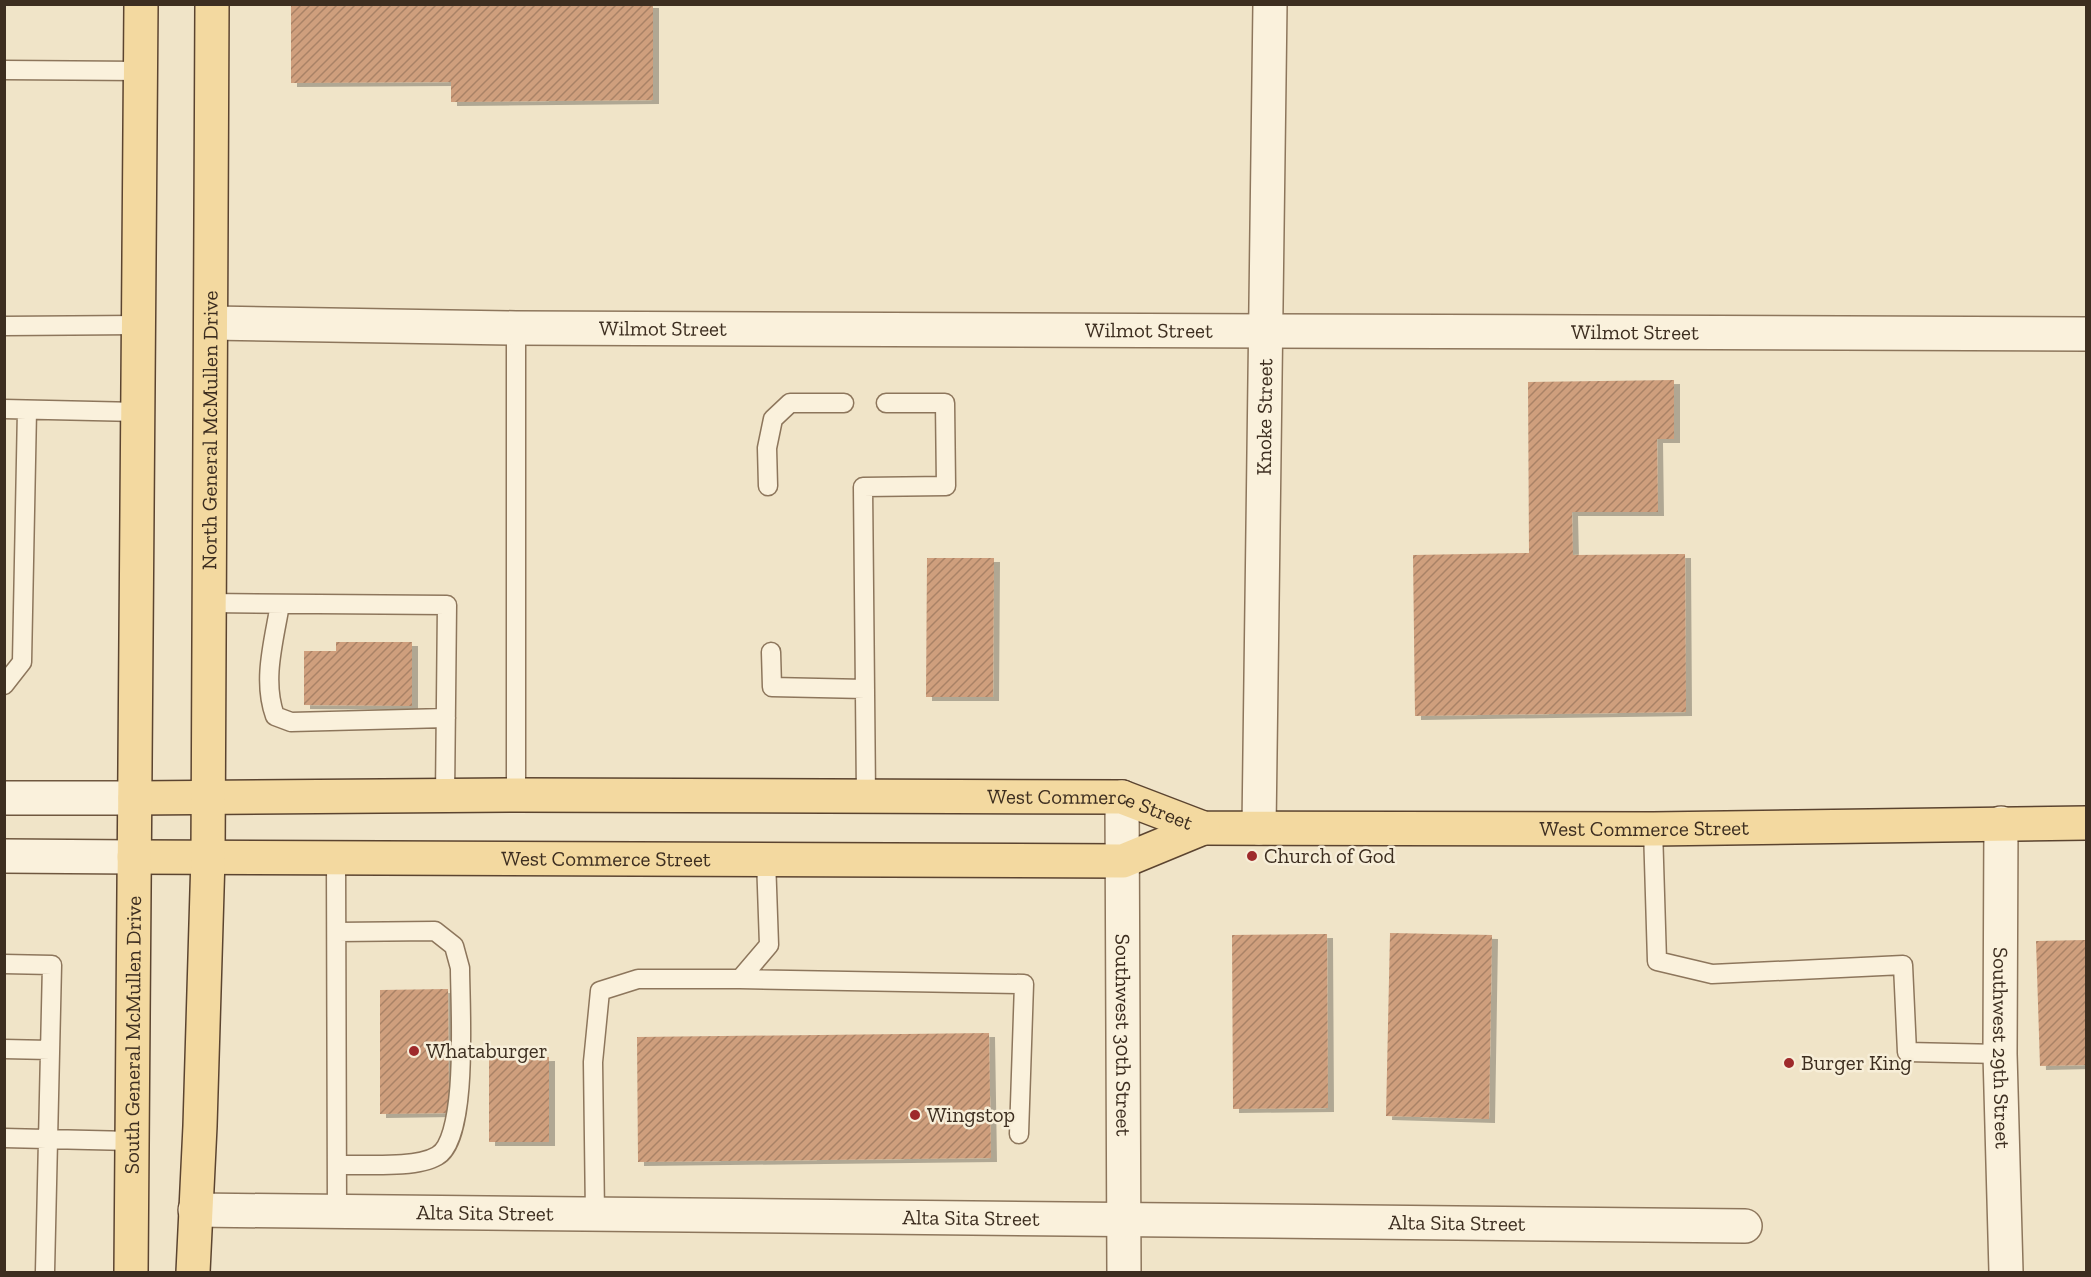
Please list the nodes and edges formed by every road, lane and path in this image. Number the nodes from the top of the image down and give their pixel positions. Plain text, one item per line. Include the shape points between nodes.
1 (141, 4) edge
2 (212, 4) edge
3 (1270, 4) edge
4 (4, 70) edge
5 (141, 71) junction
6 (211, 323) junction
7 (138, 325) junction
8 (4, 326) edge
9 (516, 328) junction
10 (1263, 331) junction
11 (2086, 334) edge
12 (844, 403) dead end
13 (886, 403) dead end
14 (4, 409) edge
15 (27, 410) junction
16 (138, 412) junction
17 (768, 486) dead end
18 (209, 603) junction
19 (280, 604) junction
20 (771, 652) dead end
21 (4, 685) edge
22 (865, 689) junction
23 (446, 718) junction
24 (516, 795) junction
25 (445, 796) junction
26 (866, 796) junction
27 (1122, 797) junction
28 (4, 798) edge
29 (135, 798) junction
30 (207, 798) junction
31 (2001, 823) junction
32 (2086, 823) edge
33 (1203, 828) junction
34 (1258, 828) junction
35 (1653, 829) junction
36 (4, 856) edge
37 (134, 857) junction
38 (207, 857) junction
39 (336, 858) junction
40 (766, 859) junction
41 (1123, 861) junction
42 (336, 932) junction
43 (4, 964) edge
44 (740, 979) junction
45 (4, 1049) edge
46 (50, 1050) junction
47 (2000, 1053) junction
48 (1019, 1134) dead end
49 (4, 1138) edge
50 (48, 1138) junction
51 (131, 1141) junction
52 (337, 1165) junction
53 (195, 1210) junction
54 (337, 1212) junction
55 (595, 1215) junction
56 (1124, 1221) junction
57 (1745, 1226) dead end
58 (45, 1272) edge
59 (131, 1272) edge
60 (193, 1272) edge
61 (1124, 1272) edge
62 (2006, 1272) edge

1 - 5 main road
2 - 6 main road, North General McMullen Drive
3 - 10 street, Knoke Street
4 - 5 lane
5 - 7 main road
6 - 9 street, Wilmot Street
6 - 18 main road, North General McMullen Drive
7 - 8 lane
7 - 16 main road
9 - 10 street, Wilmot Street
9 - 24 lane
10 - 11 street, Wilmot Street
10 - 34 street, Knoke Street
12 - 17 lane via 790,403 773,419 767,448
13 - 22 lane via 945,403 946,486 862,487
14 - 15 lane
15 - 16 lane
15 - 21 lane via 22,662
16 - 29 main road
18 - 19 lane
18 - 30 main road, North General McMullen Drive
19 - 23 lane via 447,605
19 - 23 lane via 267,684 275,716 291,722
20 - 22 lane via 772,687
22 - 26 lane
23 - 25 lane
24 - 25 main road, West Commerce Street
24 - 26 main road, West Commerce Street
25 - 30 main road, West Commerce Street
26 - 27 main road, West Commerce Street
27 - 33 main road, West Commerce Street
27 - 41 street, Southwest 30th Street
28 - 29 street, West Commerce Street
29 - 30 main road, West Commerce Street
29 - 37 main road, South General McMullen Drive
30 - 38 main road, North General McMullen Drive
31 - 32 main road, West Commerce Street
31 - 35 main road, West Commerce Street
31 - 47 street, Southwest 29th Street
33 - 34 main road, West Commerce Street
33 - 41 main road, West Commerce Street
34 - 35 main road, West Commerce Street
35 - 47 lane via 1657,961 1712,975 1903,965 1907,1052
36 - 37 street, West Commerce Street
37 - 38 main road, West Commerce Street
37 - 51 main road, South General McMullen Drive
38 - 39 main road, West Commerce Street
38 - 53 main road
39 - 40 main road, West Commerce Street
39 - 42 lane
40 - 41 main road, West Commerce Street
40 - 44 lane via 769,945
41 - 56 street, Southwest 30th Street
42 - 52 lane
42 - 52 lane via 435,931 454,946 460,968 459,1110 452,1139 439,1156 420,1162
43 - 46 lane via 52,965
44 - 48 lane via 1024,984
44 - 55 lane via 638,979 600,991 593,1062
45 - 46 lane
46 - 50 lane
47 - 62 street, Southwest 29th Street
49 - 50 lane
50 - 51 lane
50 - 58 lane
51 - 59 main road, South General McMullen Drive
52 - 54 lane
53 - 54 street, Alta Sita Street
53 - 60 main road
54 - 55 street, Alta Sita Street
55 - 56 street, Alta Sita Street
56 - 57 street, Alta Sita Street
56 - 61 street, Southwest 30th Street

